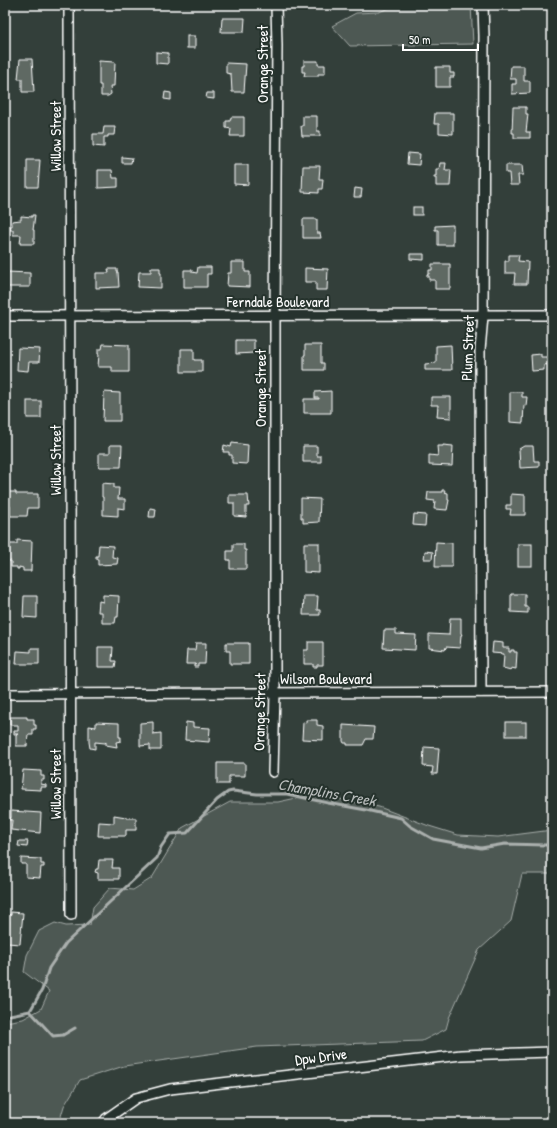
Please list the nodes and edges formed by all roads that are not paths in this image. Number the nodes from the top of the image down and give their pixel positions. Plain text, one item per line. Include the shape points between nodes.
1 (69, 5) edge
2 (276, 5) edge
3 (483, 5) edge
4 (552, 315) edge
5 (5, 316) edge
6 (70, 316) junction
7 (275, 316) junction
8 (483, 316) junction
9 (481, 692) junction
10 (552, 692) edge
11 (275, 693) junction
12 (5, 694) edge
13 (70, 694) junction
14 (273, 772) dead end
15 (71, 915) dead end
16 (552, 1052) edge
17 (103, 1123) edge

1 - 6 street, Willow Street
2 - 7 street, Orange Street
3 - 8 street, Plum Street
4 - 8 street, Ferndale Boulevard
5 - 6 street, Ferndale Boulevard
6 - 7 street, Ferndale Boulevard
6 - 13 street, Willow Street
7 - 8 street, Ferndale Boulevard
7 - 11 street, Orange Street
8 - 9 street, Plum Street via 480,350
9 - 10 street, Wilson Boulevard
9 - 11 street, Wilson Boulevard
11 - 13 street, Wilson Boulevard
11 - 14 street, Orange Street
12 - 13 street, Wilson Boulevard
13 - 15 street, Willow Street
16 - 17 street, Dpw Drive via 461,1055 170,1089 136,1098

